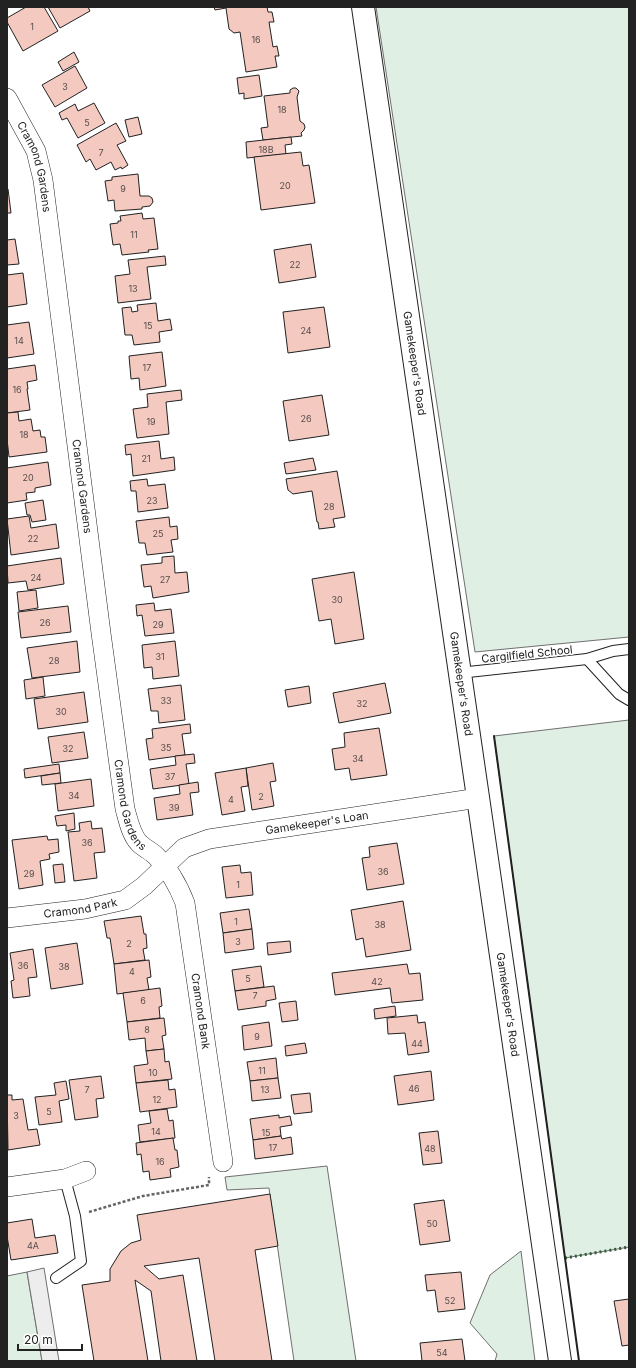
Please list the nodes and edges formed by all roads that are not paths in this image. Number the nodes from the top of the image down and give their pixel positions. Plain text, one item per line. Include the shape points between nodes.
1 (363, 7) edge
2 (7, 98) edge
3 (629, 649) edge
4 (587, 659) junction
5 (459, 673) junction
6 (629, 700) edge
7 (478, 798) junction
8 (165, 866) junction
9 (7, 918) edge
10 (223, 1162) road end
11 (86, 1171) dead end
12 (65, 1179) junction
13 (7, 1187) edge
14 (56, 1278) dead end
15 (560, 1361) edge

1 - 5 street, Gamekeeper's Road
2 - 8 street, Cramond Gardens via 36,151 43,180 125,809 138,842
3 - 4 lane
4 - 5 lane, Cargilfield School
4 - 6 lane, Cargilfield School via 619,694
5 - 7 street, Gamekeeper's Road
7 - 8 street, Gamekeeper's Loan via 209,839 184,848
7 - 15 street, Gamekeeper's Road
8 - 9 street, Cramond Park via 125,900 85,909
8 - 10 street, Cramond Bank via 176,882 185,903
11 - 12 street
12 - 13 street
12 - 14 lane via 75,1216 81,1261

